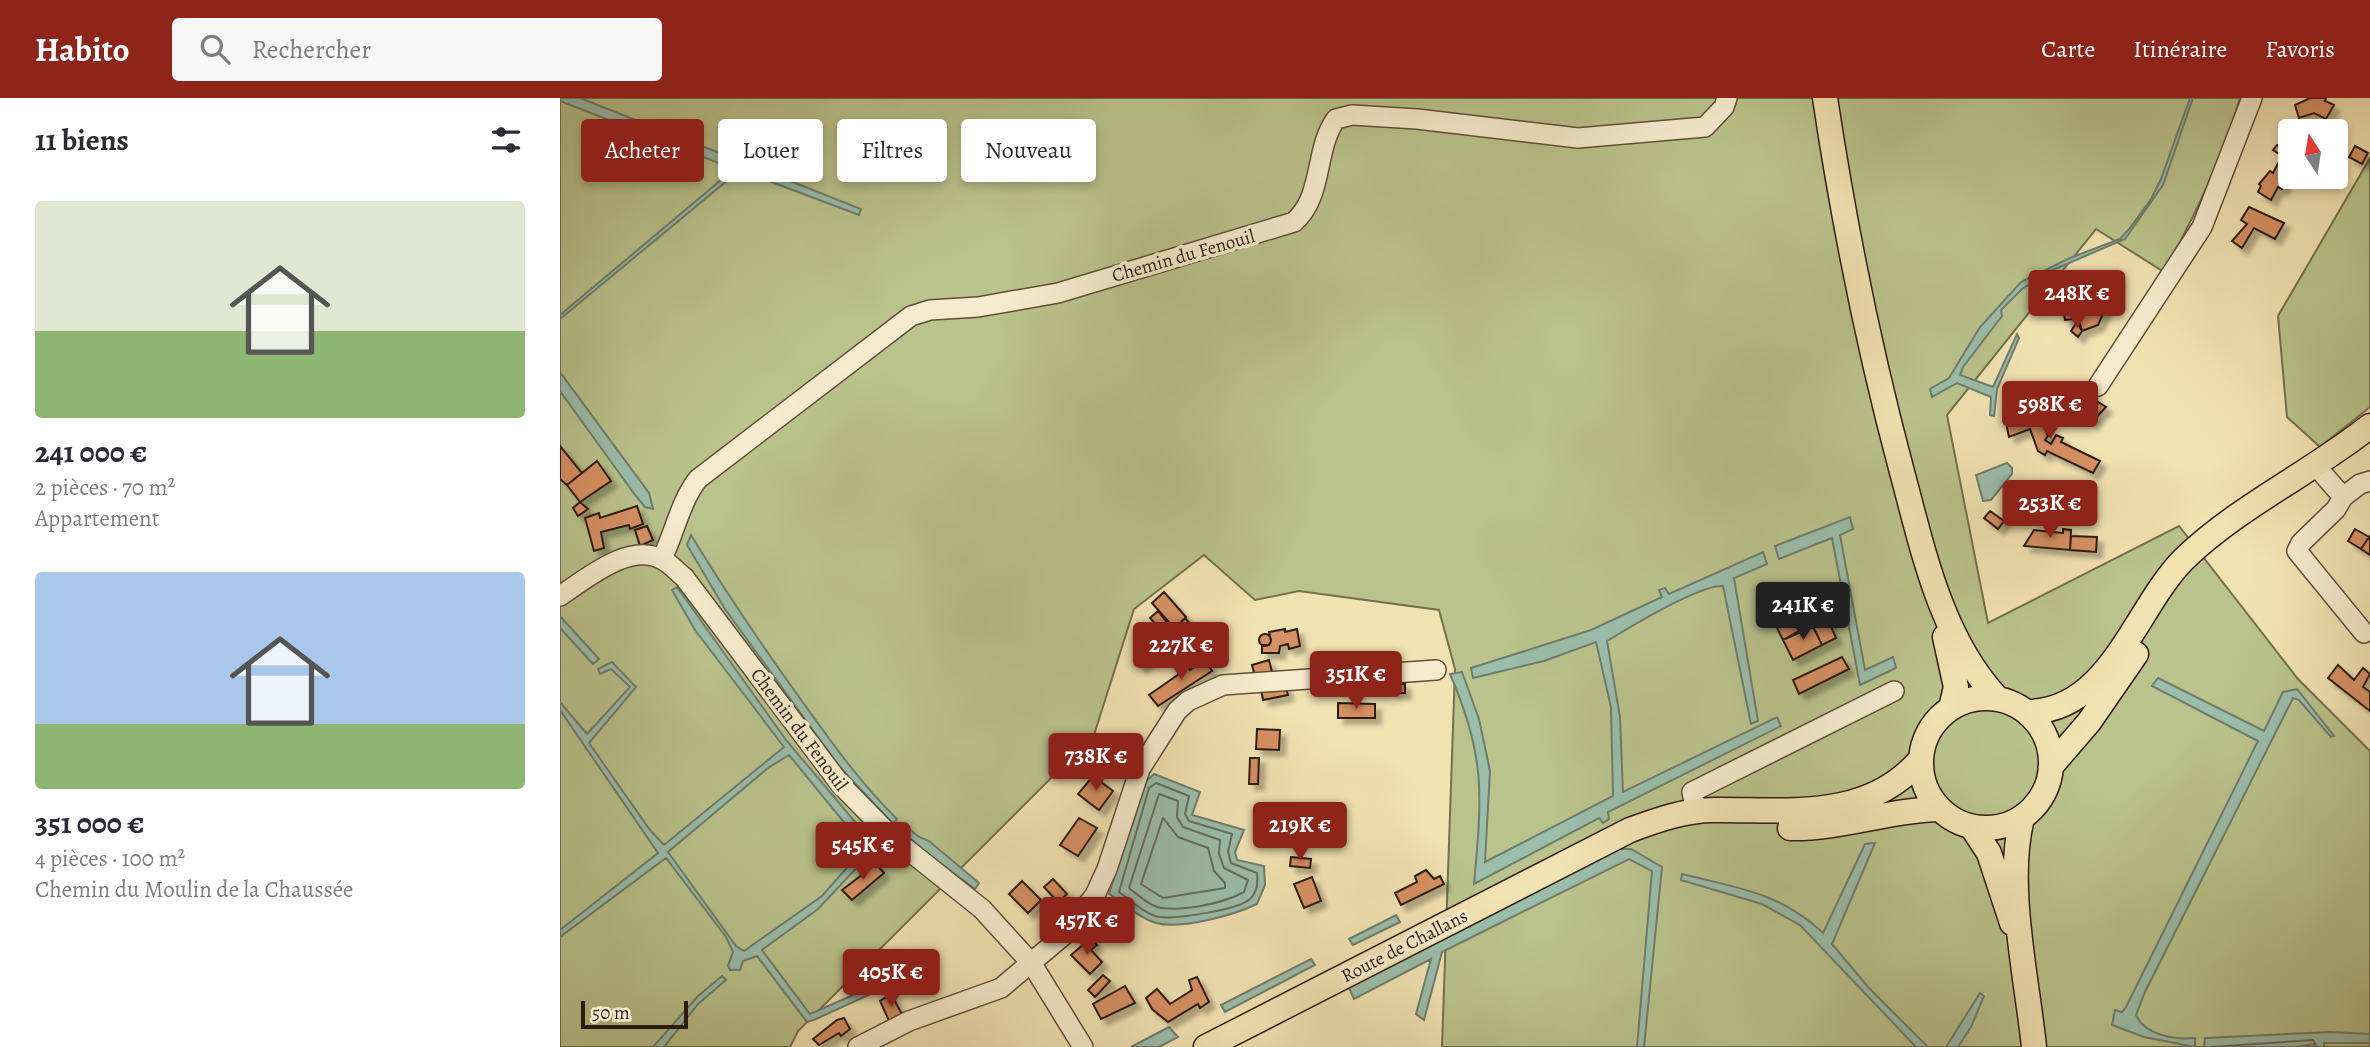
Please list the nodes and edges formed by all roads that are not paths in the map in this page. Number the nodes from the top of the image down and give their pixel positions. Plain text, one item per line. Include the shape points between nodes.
1 (1727, 98) edge
2 (1825, 98) edge
3 (2252, 98) edge
4 (2098, 386) dead end
5 (2370, 426) edge
6 (2316, 466) junction
7 (2370, 481) edge
8 (2343, 497) junction
9 (662, 559) junction
10 (1937, 591) junction
11 (560, 596) edge
12 (2156, 608) junction
13 (2364, 633) dead end
14 (1436, 670) dead end
15 (1894, 691) dead end
16 (1998, 699) junction
17 (1951, 708) junction
18 (2027, 712) junction
19 (1920, 760) junction
20 (2052, 765) junction
21 (1939, 809) junction
22 (1696, 812) junction
23 (2022, 818) junction
24 (1972, 827) junction
25 (1602, 844) junction
26 (2020, 946) junction
27 (1032, 964) junction
28 (858, 1047) edge
29 (1083, 1047) edge
30 (1206, 1047) edge
31 (2034, 1047) edge

1 - 9 street, Chemin du Fenouil via 1705,127 1578,138 1417,119 1352,115 1336,119 1310,200 1294,222 1058,293 911,316 698,479 688,491
2 - 10 main road via 1863,311
3 - 4 street via 2202,227
5 - 6 main road
6 - 8 street
6 - 12 main road via 2229,522 2197,550 2193,566
7 - 8 street
8 - 13 street via 2297,551
9 - 11 street via 629,557 598,570
9 - 27 street, Chemin du Fenouil via 709,607 841,785 893,838 982,909
10 - 16 main road via 1957,641
10 - 17 main road via 1955,673
12 - 18 main road via 2090,686 2055,709
12 - 20 main road via 2119,681
14 - 27 street via 1223,685 1188,701 1140,769 1095,894 1064,935
15 - 22 street via 1692,792
16 - 17 main road via 1982,698
16 - 18 main road
17 - 19 main road via 1929,730
18 - 20 main road via 2046,736
19 - 21 main road via 1922,778
19 - 22 main road, Route de Challans via 1893,785 1828,808
20 - 23 main road via 2043,795
21 - 24 main road
21 - 25 main road, Route de Challans via 1805,828 1672,826
22 - 25 main road, Route de Challans via 1660,819
23 - 24 main road via 1989,829
23 - 26 main road via 2017,842
24 - 26 main road via 1989,853
25 - 30 main road, Route de Challans
26 - 31 main road
27 - 28 street via 1001,988 909,1021
27 - 29 street, Chemin du Fenouil

